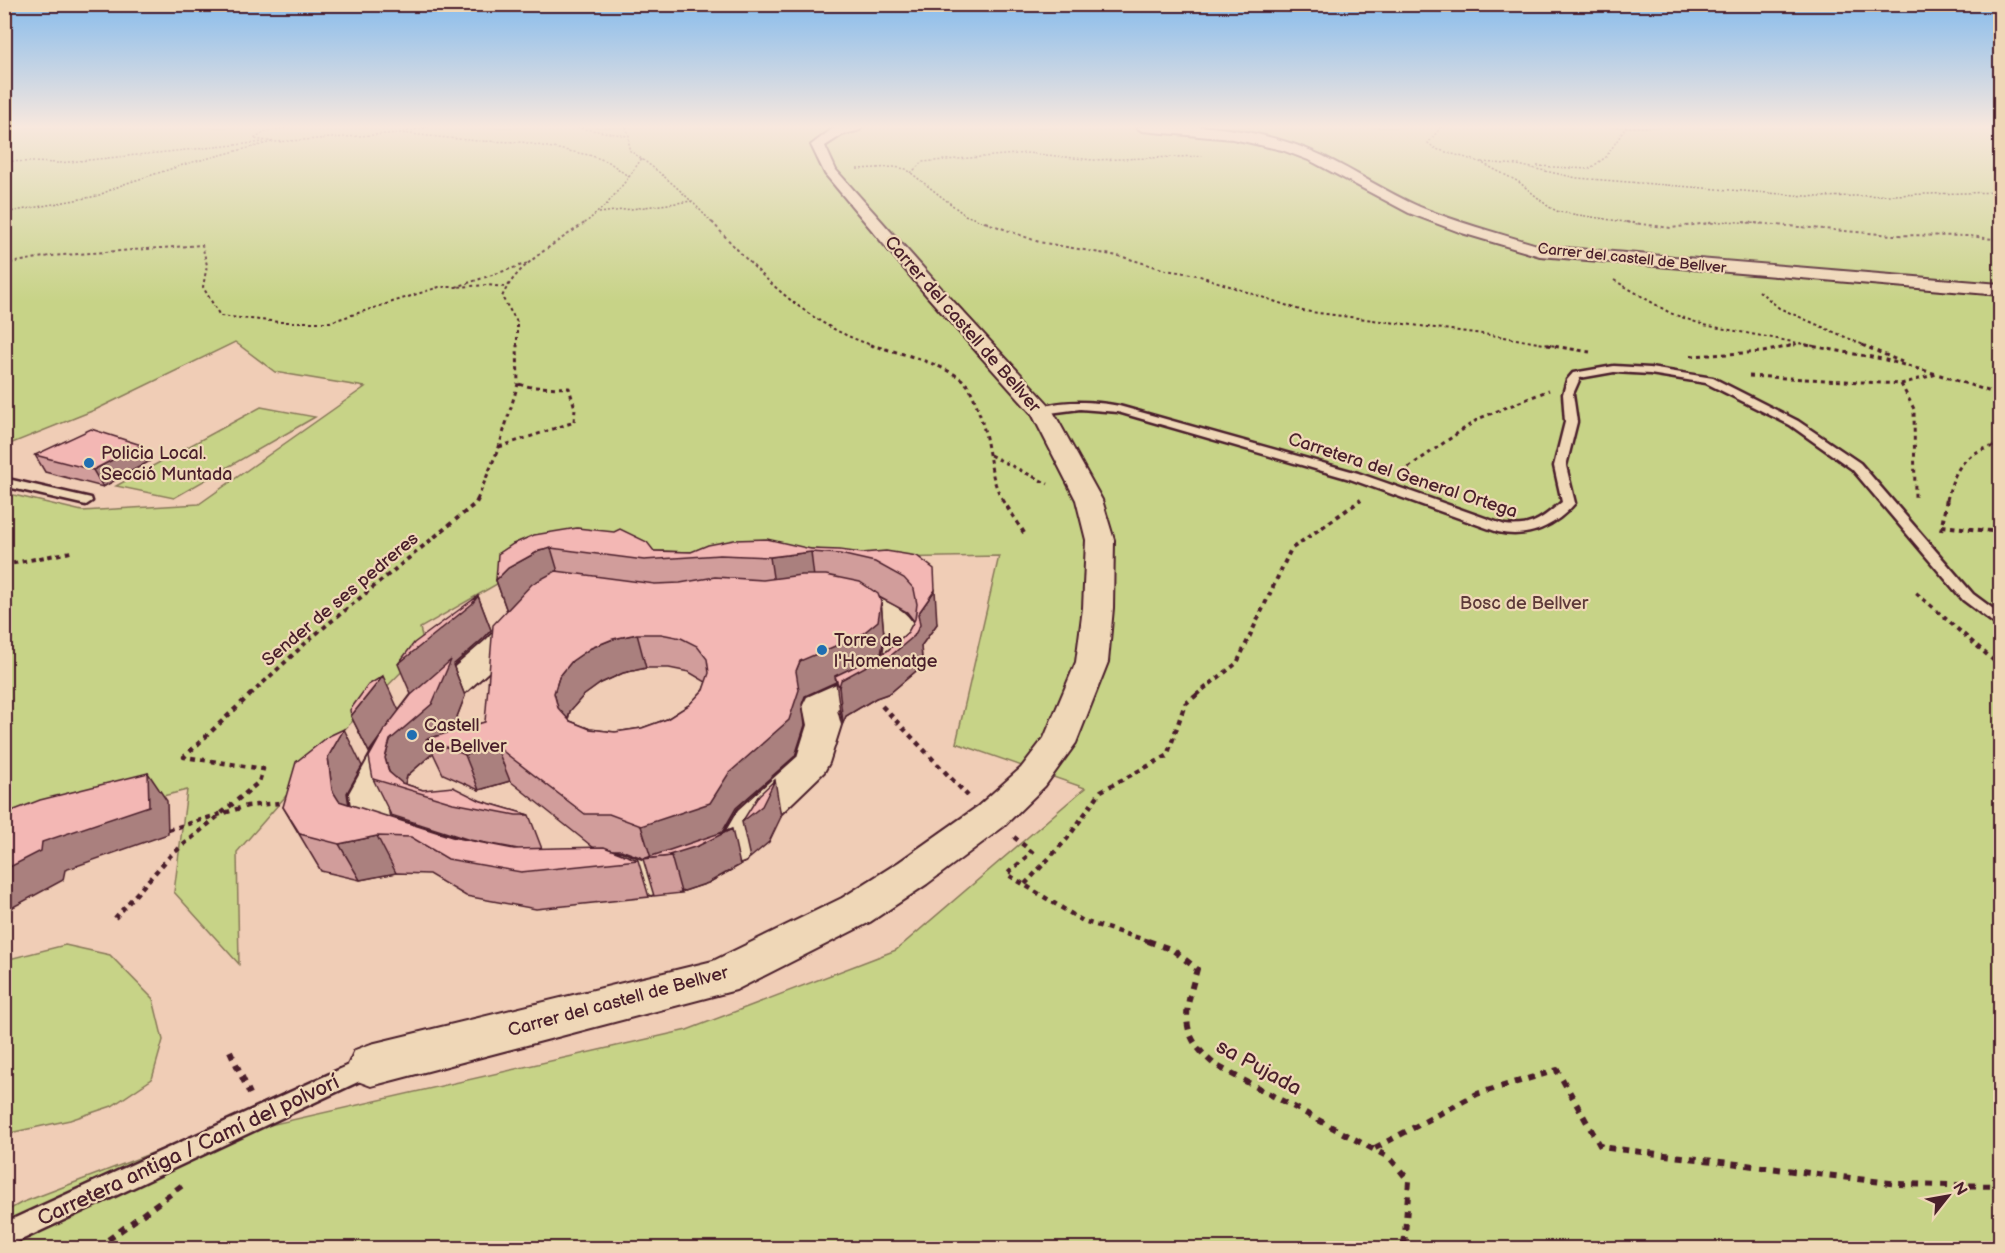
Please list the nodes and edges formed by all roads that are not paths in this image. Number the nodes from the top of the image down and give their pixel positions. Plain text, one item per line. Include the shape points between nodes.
1 (842, 185) edge
2 (1369, 185) edge
3 (2001, 290) edge
4 (1042, 411) junction
5 (4, 486) edge
6 (86, 501) dead end
7 (2001, 621) edge
8 (877, 700) joint
9 (371, 1065) joint
10 (4, 1236) edge

1 - 4 street, Carrer del castell de Bellver
2 - 3 street, Carrer del castell de Bellver via 1397,202 1467,230 1540,251
4 - 7 lane, Carretera del General Ortega via 1095,404 1119,409 1382,485 1503,529 1520,531 1542,525 1569,503 1560,466 1571,422 1568,394 1572,380 1584,372 1614,369 1709,380 1794,423 1856,466 1968,597
4 - 9 street, Carrer del castell de Bellver via 1089,500 1100,540 1092,662 1059,743 1033,777 990,816 856,910 721,977
5 - 6 lane via 12,484
8 - 8 street via 877,678 898,660 902,634 891,616 876,608 842,598 716,600 679,606 561,593 531,610 497,647 413,721 385,759 367,793 372,826 460,854 530,869 620,867 651,880 733,851 751,820 812,763 824,726 819,705
9 - 10 lane, Carretera antiga / Camí del polvorí

